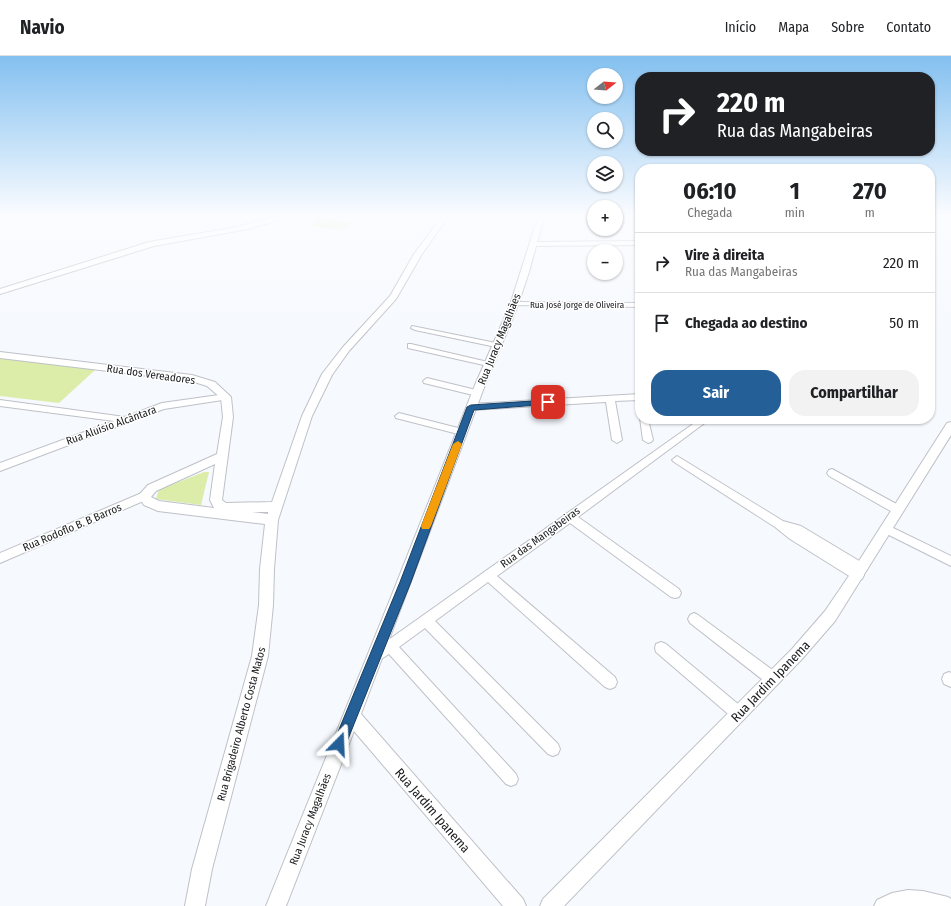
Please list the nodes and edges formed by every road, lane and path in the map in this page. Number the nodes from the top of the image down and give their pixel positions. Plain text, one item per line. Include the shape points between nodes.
1 (112, 257) edge
2 (416, 257) edge
3 (530, 257) edge
4 (0, 292) edge
5 (514, 304) junction
6 (635, 305) edge
7 (415, 328) dead end
8 (496, 345) junction
9 (411, 346) dead end
10 (0, 355) edge
11 (488, 364) junction
12 (427, 381) dead end
13 (477, 392) junction
14 (226, 397) junction
15 (635, 398) edge
16 (610, 399) junction
17 (0, 403) edge
18 (471, 407) junction
19 (399, 416) dead end
20 (124, 419) junction
21 (645, 424) edge
22 (699, 424) edge
23 (951, 426) edge
24 (462, 432) junction
25 (617, 440) dead end
26 (648, 440) dead end
27 (223, 456) junction
28 (677, 460) dead end
29 (0, 467) edge
30 (832, 473) dead end
31 (144, 496) junction
32 (898, 510) junction
33 (274, 513) junction
34 (569, 516) junction
35 (887, 529) junction
36 (0, 558) edge
37 (951, 561) edge
38 (860, 571) junction
39 (488, 575) junction
40 (676, 593) dead end
41 (694, 619) dead end
42 (426, 620) junction
43 (390, 646) junction
44 (661, 648) dead end
45 (375, 657) junction
46 (773, 679) junction
47 (610, 682) dead end
48 (739, 714) junction
49 (351, 715) junction
50 (553, 749) dead end
51 (511, 779) dead end
52 (198, 903) edge
53 (276, 906) edge
54 (516, 906) edge
55 (550, 906) edge
56 (883, 906) edge
57 (948, 906) edge

1 - 4 street
2 - 33 street, Rua Brigadeiro Alberto Costa Matos via 393,297 346,349 328,374 307,416
3 - 5 street, Rua Juracy Magalhães
5 - 6 street, Rua José Jorge de Oliveira
5 - 8 street, Rua Juracy Magalhães
7 - 8 street
8 - 11 street, Rua Juracy Magalhães
9 - 11 street
10 - 14 street, Rua dos Vereadores via 192,378 211,384
11 - 13 street, Rua Juracy Magalhães
12 - 13 street
13 - 18 street, Rua Juracy Magalhães
14 - 20 street, Rua Aluísio Alcântara via 162,406
14 - 27 street via 228,417
15 - 16 street
16 - 18 street
16 - 25 street
17 - 20 street
18 - 24 street, Rua Juracy Magalhães
19 - 24 street
20 - 29 street, Rua Aluísio Alcântara
21 - 26 street
22 - 34 street, Rua das Mangabeiras
23 - 32 street, Rua Jardim Ipanema
24 - 45 street, Rua Juracy Magalhães
27 - 31 street via 152,488
27 - 33 street via 216,500 219,506
28 - 38 street via 794,536
30 - 32 street
31 - 33 street via 148,502 158,506
31 - 36 street, Rua Rodoflo B. B Barros
32 - 35 street, Rua Jardim Ipanema
33 - 52 street, Rua Brigadeiro Alberto Costa Matos via 260,656 204,862
34 - 39 street, Rua das Mangabeiras
34 - 40 street
35 - 37 street
35 - 38 street, Rua Jardim Ipanema
38 - 46 street, Rua Jardim Ipanema via 830,616
39 - 42 street, Rua das Mangabeiras
39 - 47 street
41 - 46 street
42 - 43 street, Rua das Mangabeiras
42 - 50 street
43 - 45 street, Rua das Mangabeiras
43 - 51 street
44 - 48 street
45 - 49 street, Rua Juracy Magalhães
46 - 48 street, Rua Jardim Ipanema
48 - 55 street, Rua Jardim Ipanema
49 - 53 street, Rua Juracy Magalhães
49 - 54 street, Rua Jardim Ipanema
56 - 57 street via 893,901 918,898

